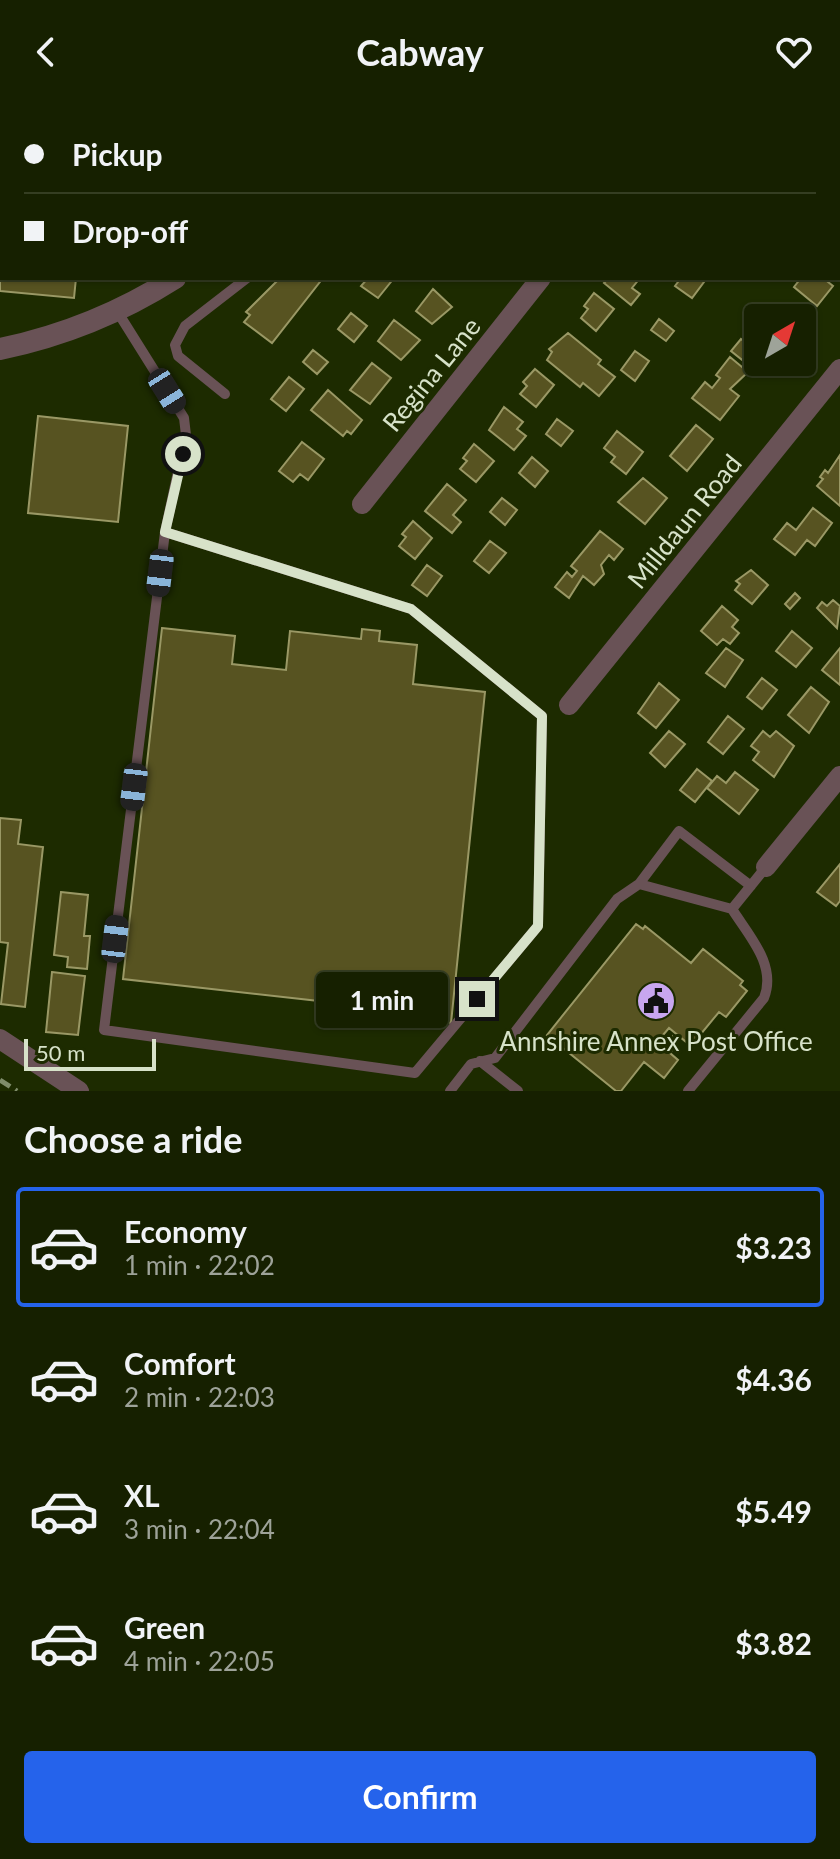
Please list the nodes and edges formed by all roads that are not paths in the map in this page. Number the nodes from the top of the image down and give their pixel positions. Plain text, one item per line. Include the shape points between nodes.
1 (244, 280) edge
2 (539, 280) edge
3 (153, 284) edge
4 (117, 311) junction
5 (0, 349) edge
6 (840, 369) edge
7 (225, 394) dead end
8 (362, 504) dead end
9 (165, 532) junction
10 (569, 705) dead end
11 (840, 776) edge
12 (766, 867) joint
13 (639, 884) junction
14 (751, 886) junction
15 (732, 909) junction
16 (0, 1039) edge
17 (480, 1061) junction
18 (79, 1091) edge
19 (450, 1091) edge
20 (518, 1091) edge
21 (688, 1091) edge

1 - 7 lane via 185,326 175,345 178,356
2 - 8 street, Regina Lane
3 - 4 street
4 - 5 street via 45,339
4 - 9 lane via 184,418 186,435
6 - 10 street, Milldaun Road
9 - 9 lane via 104,1030 415,1073 538,926 542,716 411,609
11 - 12 street
12 - 14 lane
13 - 14 lane via 679,831
13 - 15 lane
13 - 17 lane via 617,899 495,1058
14 - 15 lane
15 - 21 lane via 766,964 769,987
16 - 18 street
17 - 19 lane via 471,1064
17 - 20 lane

